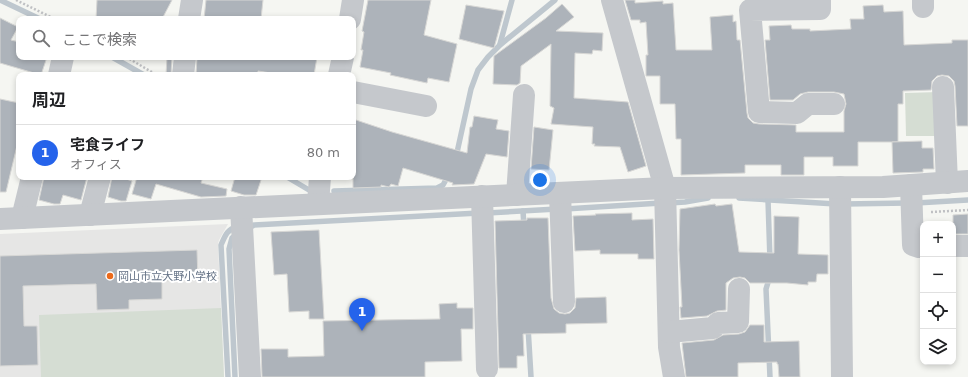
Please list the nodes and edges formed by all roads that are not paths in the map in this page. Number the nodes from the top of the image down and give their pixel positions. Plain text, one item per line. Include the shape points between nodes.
1 (192, 0) edge
2 (353, 0) edge
3 (612, 0) edge
4 (820, 0) edge
5 (189, 16) edge
6 (350, 16) edge
7 (62, 60) edge
8 (185, 60) edge
9 (342, 60) edge
10 (60, 72) edge
11 (183, 72) edge
12 (340, 72) edge
13 (942, 87) dead end
14 (356, 93) edge
15 (524, 95) dead end
16 (834, 104) dead end
17 (426, 106) dead end
18 (31, 180) edge
19 (99, 180) edge
20 (320, 180) edge
21 (958, 182) edge
22 (517, 195) junction
23 (840, 198) junction
24 (665, 199) junction
25 (911, 201) junction
26 (318, 204) junction
27 (560, 204) junction
28 (483, 207) junction
29 (242, 213) junction
30 (90, 215) junction
31 (22, 218) junction
32 (0, 219) edge
33 (956, 246) edge
34 (968, 246) edge
35 (920, 247) edge
36 (739, 289) dead end
37 (564, 302) dead end
38 (669, 332) junction
39 (488, 369) dead end
40 (250, 377) edge
41 (674, 377) edge
42 (842, 377) edge

1 - 5 street
2 - 6 street
3 - 24 street
4 - 16 street via 820,9 750,10 759,112 797,113 808,104
7 - 10 street
8 - 11 street
9 - 12 street
13 - 21 street
14 - 17 street
15 - 22 street
18 - 31 street
19 - 30 street
20 - 26 street
21 - 25 street
22 - 27 street
22 - 28 street
23 - 24 street
23 - 25 street via 884,187
23 - 42 street
24 - 27 street
24 - 38 street
25 - 35 street via 913,244
26 - 28 street
26 - 29 street
27 - 37 street
28 - 39 street
29 - 30 street
29 - 40 street
30 - 31 street
31 - 32 street
33 - 34 street
36 - 38 street via 738,322 718,324 713,328
38 - 41 street

